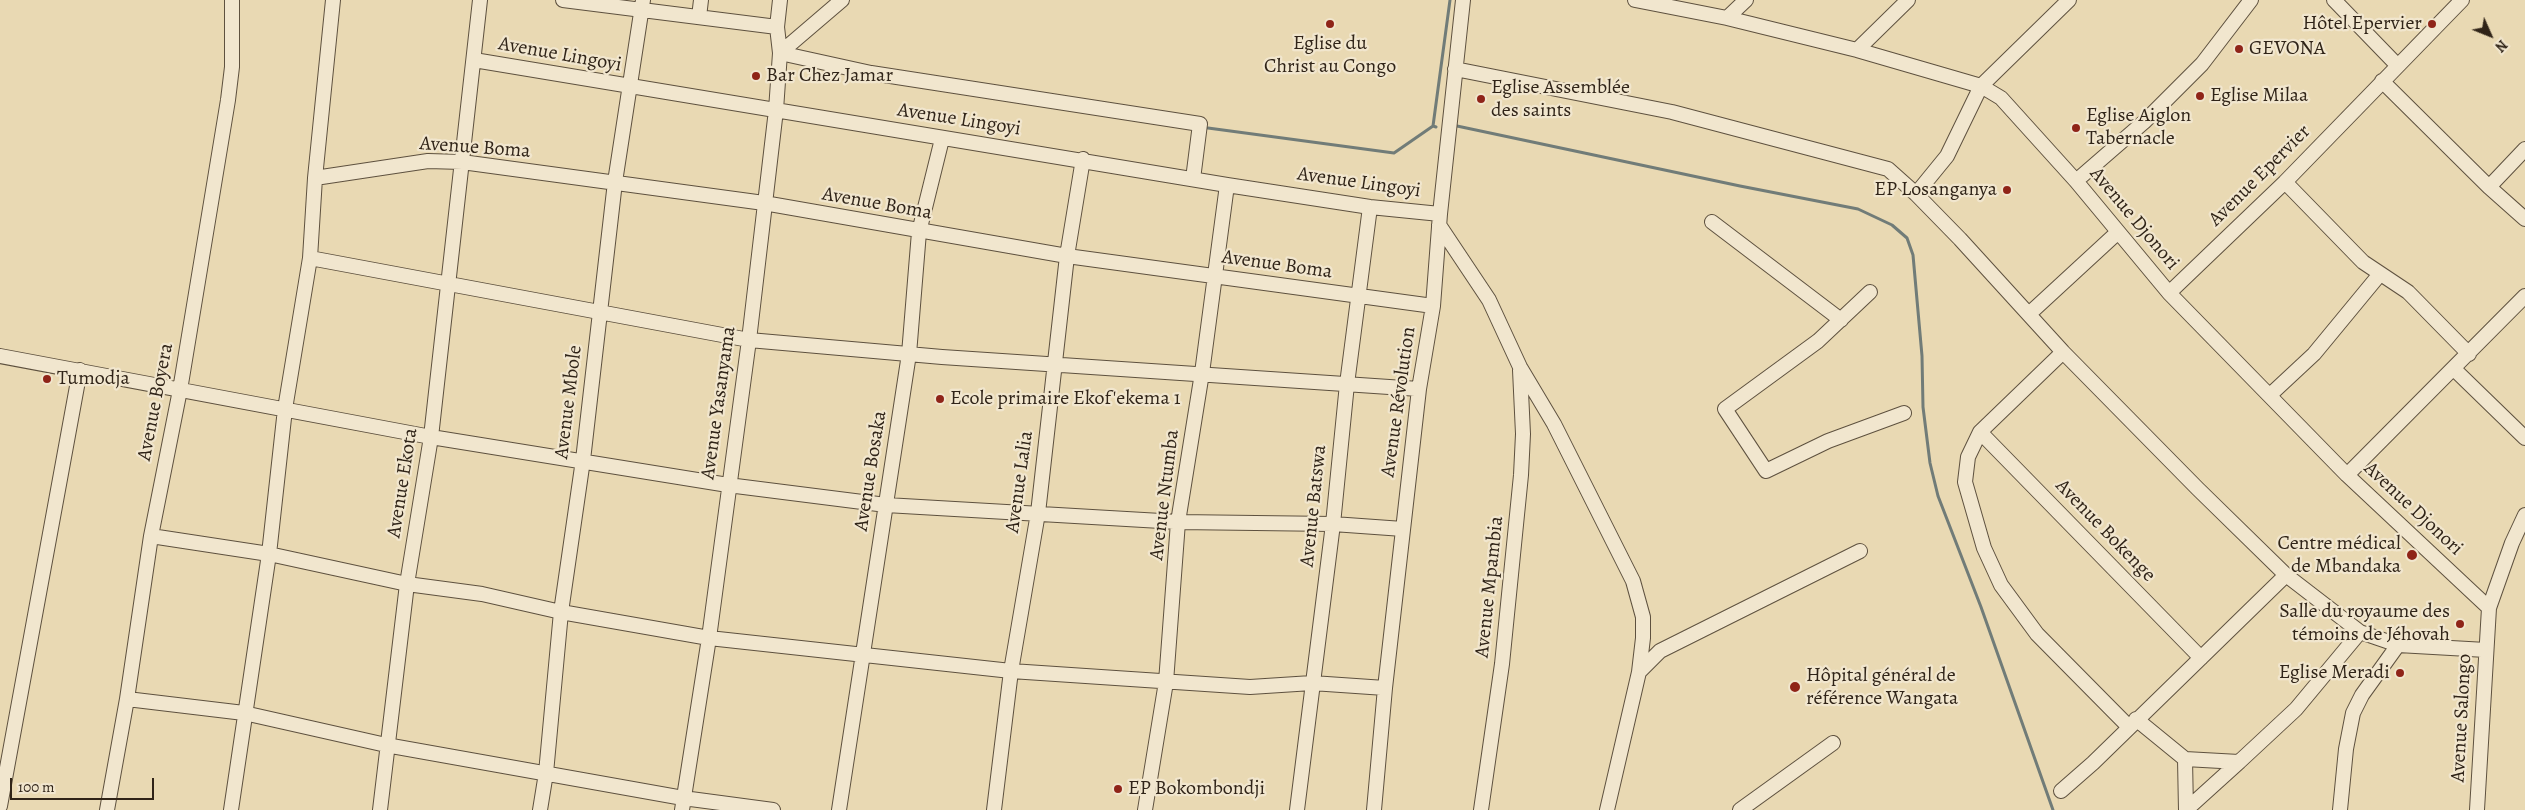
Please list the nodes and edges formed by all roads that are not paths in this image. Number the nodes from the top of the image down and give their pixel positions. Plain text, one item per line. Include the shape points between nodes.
1 (232, 0) edge
2 (333, 0) edge
3 (480, 0) edge
4 (563, 0) edge
5 (701, 0) edge
6 (780, 0) edge
7 (842, 0) edge
8 (1463, 0) edge
9 (1635, 0) edge
10 (1730, 0) edge
11 (1746, 0) edge
12 (1908, 0) edge
13 (2069, 0) edge
14 (2251, 0) edge
15 (2334, 0) edge
16 (2462, 0) edge
17 (585, 1) edge
18 (642, 5) edge
19 (699, 18) junction
20 (1727, 18) junction
21 (777, 27) junction
22 (1857, 50) junction
23 (780, 53) junction
24 (474, 60) junction
25 (2397, 65) junction
26 (1455, 69) junction
27 (2382, 81) junction
28 (1981, 86) junction
29 (629, 87) junction
30 (776, 110) junction
31 (942, 139) junction
32 (2525, 149) edge
33 (1083, 159) junction
34 (462, 162) junction
35 (315, 178) junction
36 (1193, 179) junction
37 (2076, 180) junction
38 (615, 182) junction
39 (2285, 182) junction
40 (1227, 185) junction
41 (2488, 187) junction
42 (1916, 194) junction
43 (764, 203) junction
44 (1370, 207) junction
45 (2525, 219) edge
46 (1439, 220) junction
47 (1712, 222) dead end
48 (919, 232) junction
49 (2118, 232) junction
50 (1067, 256) junction
51 (310, 258) junction
52 (2380, 274) junction
53 (1213, 276) junction
54 (448, 286) junction
55 (1870, 292) dead end
56 (2170, 293) junction
57 (1359, 296) junction
58 (2525, 296) edge
59 (1433, 306) junction
60 (600, 312) junction
61 (2029, 314) junction
62 (1841, 320) junction
63 (749, 340) junction
64 (2063, 352) junction
65 (909, 354) junction
66 (2469, 354) junction
67 (0, 356) edge
68 (1056, 364) junction
69 (1520, 367) junction
70 (2454, 369) junction
71 (80, 370) junction
72 (1202, 373) junction
73 (1347, 384) junction
74 (1419, 389) junction
75 (180, 390) junction
76 (2270, 395) junction
77 (285, 409) junction
78 (1904, 413) dead end
79 (1980, 432) junction
80 (431, 437) junction
81 (2525, 438) edge
82 (583, 460) junction
83 (2347, 475) junction
84 (728, 485) junction
85 (886, 505) junction
86 (1038, 513) junction
87 (2525, 515) edge
88 (1178, 522) junction
89 (1333, 524) junction
90 (1403, 529) junction
91 (151, 536) junction
92 (1860, 551) dead end
93 (269, 554) junction
94 (2286, 575) junction
95 (407, 584) junction
96 (2489, 608) junction
97 (561, 612) junction
98 (2360, 632) junction
99 (709, 638) junction
100 (2398, 645) junction
101 (2486, 650) junction
102 (863, 655) junction
103 (2201, 658) junction
104 (1011, 671) junction
105 (1638, 672) junction
106 (1166, 682) junction
107 (1312, 683) junction
108 (1385, 688) junction
109 (126, 699) junction
110 (244, 713) junction
111 (2132, 723) junction
112 (1832, 743) dead end
113 (386, 745) junction
114 (2185, 760) junction
115 (2239, 762) junction
116 (546, 773) junction
117 (2061, 791) dead end
118 (683, 804) edge
119 (0, 806) edge
120 (107, 810) edge
121 (231, 810) edge
122 (380, 810) edge
123 (540, 810) edge
124 (774, 810) edge
125 (839, 810) edge
126 (994, 810) edge
127 (1145, 810) edge
128 (1297, 810) edge
129 (1374, 810) edge
130 (1481, 810) edge
131 (1607, 810) edge
132 (1740, 810) edge
133 (2186, 810) edge
134 (2340, 810) edge
135 (2477, 810) edge

1 - 75 street, Avenue Boyera via 232,67 228,100
2 - 35 street
3 - 24 street, Avenue Ekota
4 - 17 street
5 - 19 street
6 - 21 street, Avenue Yasanyama
7 - 23 street
8 - 26 street, Avenue Révolution
9 - 20 street, Avenue Djonori
10 - 20 street
11 - 20 street
12 - 22 street
13 - 28 street
14 - 37 street via 2202,64 2144,122
15 - 25 street
16 - 25 street, Avenue Epervier
17 - 18 street
18 - 19 street
18 - 29 street, Avenue Mbole
19 - 21 street
20 - 22 street, Avenue Djonori
21 - 23 street, Avenue Yasanyama
22 - 28 street, Avenue Djonori
23 - 30 street, Avenue Yasanyama
23 - 36 street via 870,72 1200,124
24 - 29 street, Avenue Lingoyi
24 - 34 street, Avenue Ekota
25 - 27 street, Avenue Epervier
26 - 42 street via 1672,112 1888,169
26 - 46 street, Avenue Révolution
27 - 39 street, Avenue Epervier
27 - 41 street
28 - 37 street, Avenue Djonori via 2001,98
28 - 42 street via 1950,150
29 - 30 street, Avenue Lingoyi
29 - 38 street, Avenue Mbole
30 - 31 street, Avenue Lingoyi
30 - 43 street, Avenue Yasanyama
31 - 33 street, Avenue Lingoyi
31 - 48 street, Avenue Bosaka
32 - 41 street
33 - 36 street, Avenue Lingoyi
33 - 50 street, Avenue Lalia
34 - 35 street, Avenue Boma via 428,161
34 - 38 street, Avenue Boma
34 - 54 street, Avenue Ekota
35 - 51 street
36 - 40 street, Avenue Lingoyi
37 - 49 street, Avenue Djonori
38 - 43 street, Avenue Boma
38 - 60 street, Avenue Mbole
39 - 52 street via 2363,262
39 - 56 street, Avenue Epervier
40 - 44 street, Avenue Lingoyi
40 - 53 street, Avenue Ntumba
41 - 45 street
42 - 61 street
43 - 48 street, Avenue Boma
43 - 63 street, Avenue Yasanyama
44 - 46 street, Avenue Lingoyi
44 - 57 street, Avenue Batswa
46 - 59 street, Avenue Révolution
46 - 69 street via 1489,300
47 - 62 street
48 - 50 street, Avenue Boma
48 - 65 street, Avenue Bosaka
49 - 56 street, Avenue Djonori
49 - 61 street
50 - 53 street, Avenue Boma
50 - 68 street, Avenue Lalia
51 - 54 street
51 - 77 street
52 - 66 street via 2408,292
52 - 76 street via 2314,354
53 - 57 street, Avenue Boma
53 - 72 street, Avenue Ntumba
54 - 60 street
54 - 80 street, Avenue Ekota
55 - 62 street
56 - 76 street, Avenue Djonori
57 - 59 street, Avenue Boma
57 - 73 street, Avenue Batswa
58 - 66 street
59 - 74 street, Avenue Révolution
60 - 63 street
60 - 82 street, Avenue Mbole
61 - 64 street
62 - 78 street via 1818,341 1726,407 1766,470 1828,441
63 - 65 street
63 - 84 street, Avenue Yasanyama
64 - 79 street
64 - 94 street
65 - 68 street
65 - 85 street, Avenue Bosaka
66 - 70 street
67 - 71 street
68 - 72 street
68 - 86 street, Avenue Lalia
69 - 105 street via 1554,424 1633,581 1643,617
69 - 130 street, Avenue Mpambia via 1521,475 1502,664
70 - 81 street
70 - 83 street
71 - 75 street
71 - 119 street
72 - 73 street
72 - 88 street, Avenue Ntumba
73 - 74 street
73 - 89 street, Avenue Batswa
74 - 90 street, Avenue Révolution
75 - 77 street
75 - 91 street, Avenue Boyera
76 - 83 street, Avenue Djonori
77 - 80 street
77 - 93 street
79 - 103 street, Avenue Bokenge
79 - 111 street via 1968,457 1965,482 1984,548 2001,585 2037,634
80 - 82 street
80 - 95 street, Avenue Ekota
82 - 84 street
82 - 97 street, Avenue Mbole
83 - 96 street, Avenue Djonori
84 - 85 street
84 - 99 street, Avenue Yasanyama
85 - 86 street
85 - 102 street, Avenue Bosaka
86 - 88 street
86 - 104 street, Avenue Lalia
87 - 96 street, Avenue Salongo
88 - 89 street
88 - 106 street, Avenue Ntumba
89 - 90 street
89 - 107 street, Avenue Batswa
90 - 108 street, Avenue Révolution
91 - 93 street
91 - 109 street, Avenue Boyera
92 - 105 street via 1660,651
93 - 95 street
93 - 110 street
94 - 98 street
94 - 103 street
95 - 97 street via 482,594
95 - 113 street, Avenue Ekota
96 - 101 street, Avenue Salongo
97 - 99 street
97 - 116 street, Avenue Mbole
98 - 100 street
98 - 115 street via 2296,709
99 - 102 street
99 - 118 street, Avenue Yasanyama
100 - 101 street
100 - 134 street via 2353,713
101 - 135 street, Avenue Salongo
102 - 104 street
102 - 125 street, Avenue Bosaka
103 - 111 street
104 - 106 street
104 - 126 street, Avenue Lalia
105 - 131 street
106 - 107 street via 1250,687
106 - 127 street, Avenue Ntumba
107 - 108 street
107 - 128 street, Avenue Batswa
108 - 129 street, Avenue Révolution
109 - 110 street
109 - 120 street, Avenue Boyera
110 - 113 street
110 - 121 street
111 - 114 street
111 - 117 street via 2094,763
112 - 132 street
113 - 116 street
113 - 122 street, Avenue Ekota
114 - 115 street
114 - 133 street
115 - 133 street
116 - 118 street
116 - 123 street, Avenue Mbole
118 - 124 street

